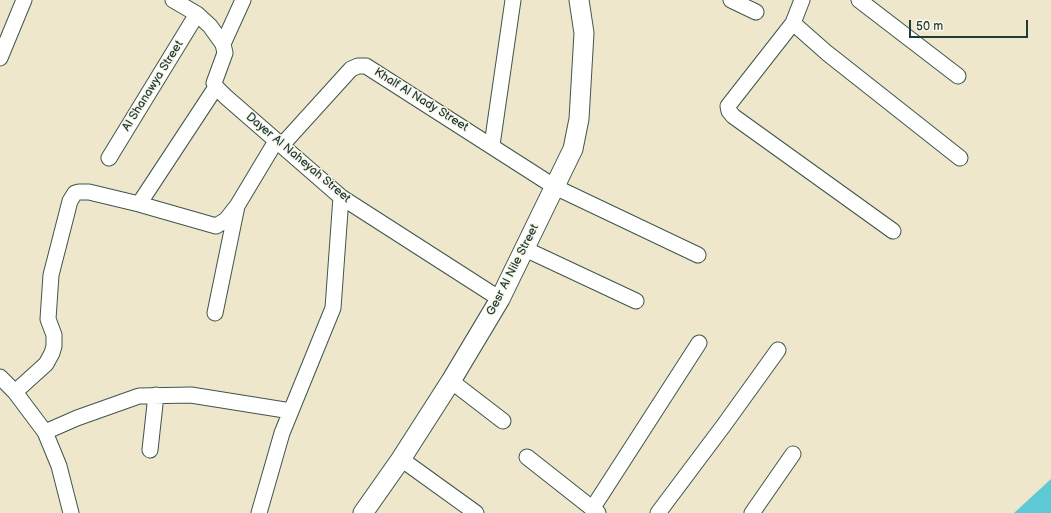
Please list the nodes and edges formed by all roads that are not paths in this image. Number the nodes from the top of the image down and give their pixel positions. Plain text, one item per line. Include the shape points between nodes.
1 (24, 0) edge
2 (173, 0) edge
3 (243, 0) edge
4 (513, 0) edge
5 (579, 0) edge
6 (731, 0) edge
7 (802, 0) edge
8 (859, 0) edge
9 (756, 12) dead end
10 (197, 14) junction
11 (793, 23) junction
12 (224, 44) junction
13 (0, 58) edge
14 (958, 76) dead end
15 (216, 87) junction
16 (279, 143) junction
17 (492, 146) junction
18 (109, 158) dead end
19 (960, 158) dead end
20 (555, 187) junction
21 (341, 197) junction
22 (139, 204) junction
23 (236, 206) junction
24 (893, 231) dead end
25 (525, 249) junction
26 (698, 255) dead end
27 (500, 298) junction
28 (636, 301) dead end
29 (215, 313) dead end
30 (699, 343) dead end
31 (778, 350) dead end
32 (1, 380) edge
33 (451, 381) junction
34 (15, 392) junction
35 (156, 395) junction
36 (291, 411) junction
37 (503, 421) dead end
38 (46, 432) junction
39 (150, 450) dead end
40 (793, 454) dead end
41 (527, 457) dead end
42 (401, 459) junction
43 (595, 511) edge
44 (71, 513) edge
45 (258, 513) edge
46 (363, 513) edge
47 (476, 513) edge
48 (658, 513) edge
49 (752, 513) edge

1 - 13 street
2 - 10 street
3 - 12 street
4 - 17 street
5 - 20 street, Gesr Al Nile Street via 584,33 579,119 573,149
6 - 9 street
7 - 11 street
8 - 14 street
10 - 12 street
10 - 18 street, Al Shanawya Street
11 - 19 street
11 - 24 street via 728,106 730,111 733,116
12 - 15 street via 225,53 214,79
15 - 16 street, Dayer Al Naheyah Street
15 - 22 street
16 - 17 street, Khalf Al Nady Street via 351,69 366,66
16 - 21 street, Dayer Al Naheyah Street
16 - 23 street, Khalf Al Nady Street
17 - 20 street, Khalf Al Nady Street
20 - 25 street, Gesr Al Nile Street
20 - 26 street, Khalf Al Nady Street
21 - 27 street, Dayer Al Naheyah Street
21 - 36 street via 334,308
22 - 23 street via 216,226 226,220
22 - 34 street via 89,192 79,192 72,196 51,275 48,319 54,335 52,353 46,364
23 - 29 street
25 - 27 street, Gesr Al Nile Street
25 - 28 street
27 - 33 street, Gesr Al Nile Street
30 - 43 street
31 - 48 street
32 - 34 street
33 - 37 street
33 - 42 street, Gesr Al Nile Street
34 - 38 street
35 - 36 street via 191,395
35 - 38 street via 139,396 111,405
35 - 39 street
36 - 45 street
38 - 44 street via 59,466
40 - 49 street
41 - 43 street
42 - 46 street, Gesr Al Nile Street
42 - 47 street

